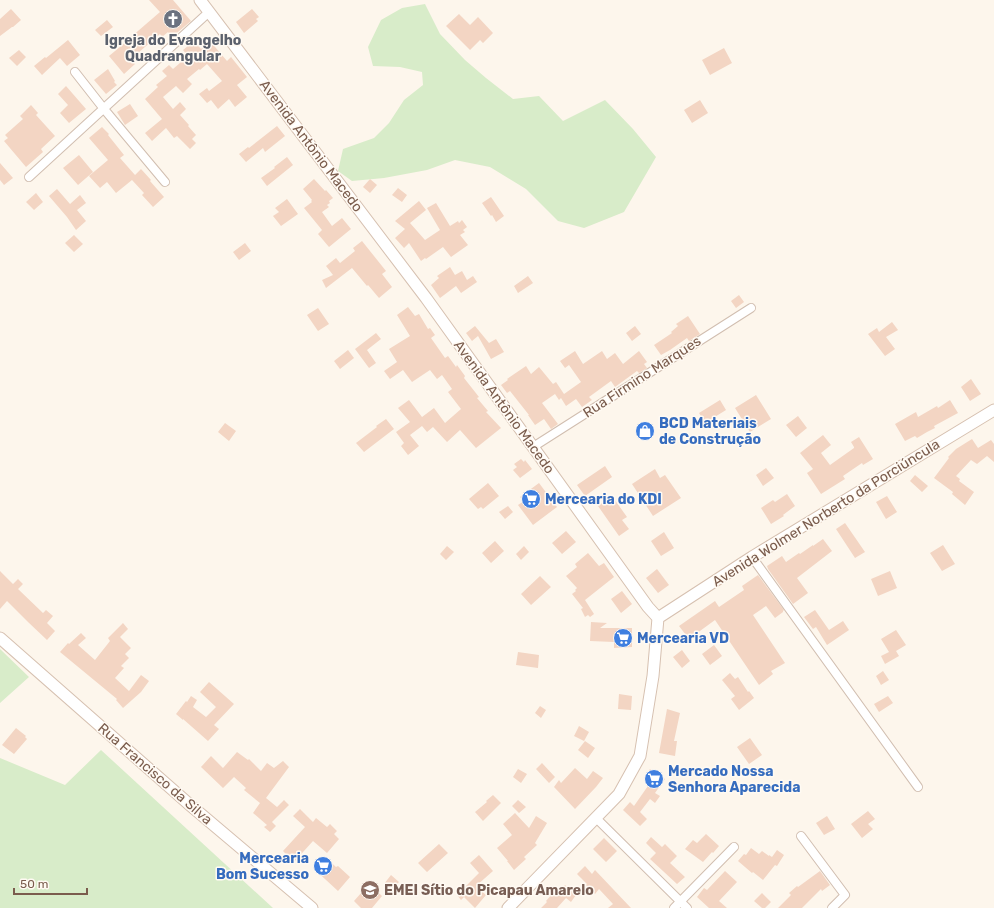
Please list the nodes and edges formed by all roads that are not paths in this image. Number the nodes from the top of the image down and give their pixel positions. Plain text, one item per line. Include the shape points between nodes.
1 (200, 0) edge
2 (209, 12) junction
3 (75, 72) dead end
4 (104, 109) junction
5 (29, 177) dead end
6 (165, 182) dead end
7 (751, 308) dead end
8 (994, 410) edge
9 (533, 447) junction
10 (752, 557) junction
11 (658, 618) junction
12 (0, 638) edge
13 (918, 787) dead end
14 (596, 818) junction
15 (801, 836) dead end
16 (734, 847) dead end
17 (681, 901) junction
18 (312, 908) edge
19 (508, 908) edge
20 (674, 908) edge
21 (687, 908) edge
22 (832, 908) edge

1 - 2 street, Avenida Antônio Macedo
2 - 4 street
2 - 9 street, Avenida Antônio Macedo via 426,298
3 - 4 street
4 - 5 street
4 - 6 street
7 - 9 street, Rua Firmino Marques
8 - 10 street, Avenida Wolmer Norberto da Porciúncula
9 - 11 street, Avenida Antônio Macedo
10 - 11 street, Avenida Wolmer Norberto da Porciúncula
10 - 13 street
11 - 14 street via 653,676 640,756 620,794
12 - 18 street, Rua Francisco da Silva
14 - 17 street
14 - 19 street
15 - 22 street via 845,895
16 - 17 street
17 - 20 street
17 - 21 street

